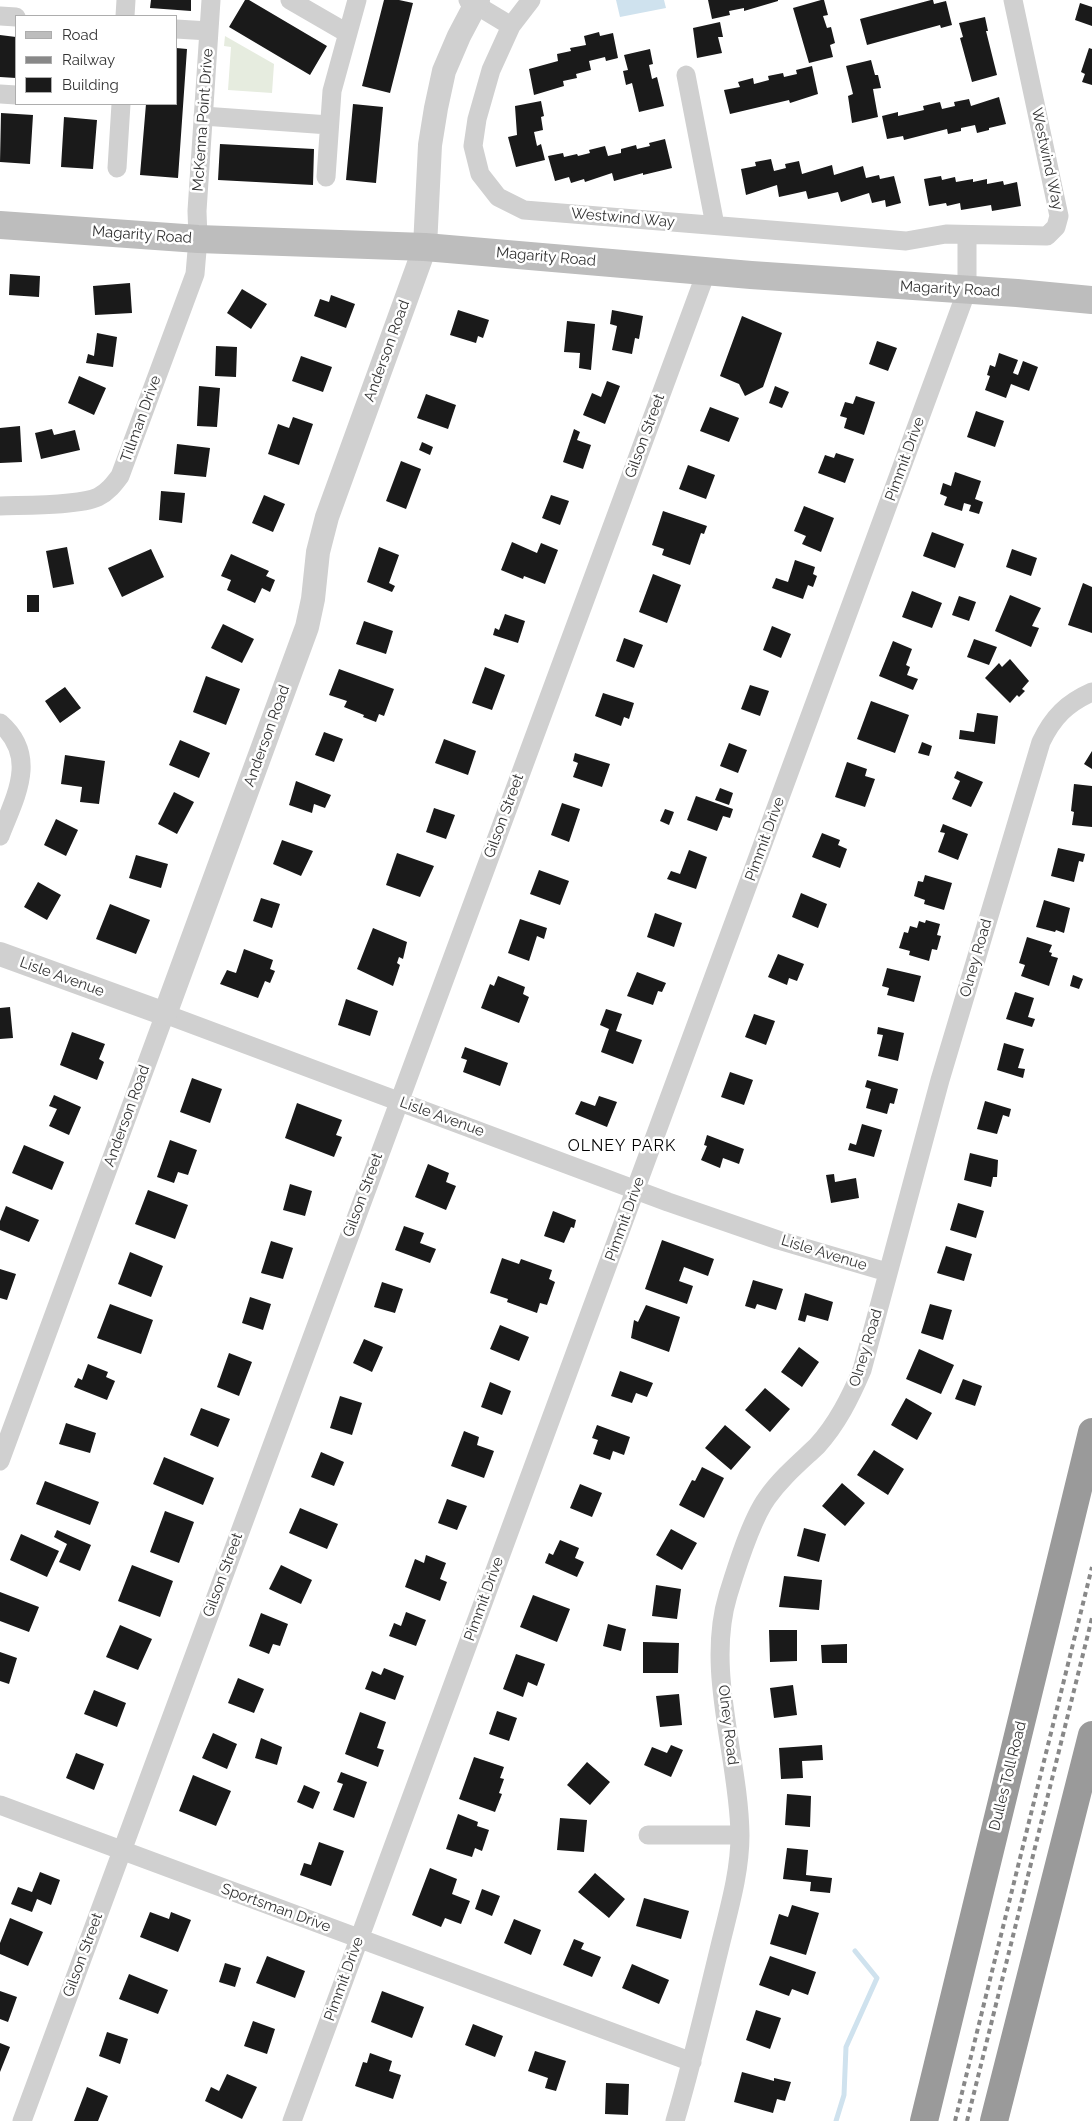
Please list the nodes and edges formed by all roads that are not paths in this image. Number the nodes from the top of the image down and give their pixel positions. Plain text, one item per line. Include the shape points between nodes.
1 (126, 0) edge
2 (212, 0) edge
3 (290, 0) edge
4 (357, 0) edge
5 (531, 0) edge
6 (1014, 0) edge
7 (474, 1) edge
8 (125, 15) edge
9 (0, 16) edge
10 (15, 17) edge
11 (511, 26) junction
12 (178, 29) edge
13 (209, 31) junction
14 (347, 33) junction
15 (686, 75) dead end
16 (0, 94) edge
17 (15, 96) edge
18 (121, 105) edge
19 (204, 116) junction
20 (329, 125) junction
21 (117, 168) dead end
22 (326, 177) dead end
23 (0, 224) edge
24 (715, 225) junction
25 (967, 236) junction
26 (198, 239) junction
27 (425, 247) junction
28 (707, 270) junction
29 (967, 290) junction
30 (1092, 300) edge
31 (0, 506) edge
32 (1092, 692) edge
33 (0, 723) edge
34 (0, 836) edge
35 (0, 954) edge
36 (165, 1014) junction
37 (398, 1101) junction
38 (636, 1190) junction
39 (887, 1272) junction
40 (1092, 1432) edge
41 (0, 1460) edge
42 (1092, 1735) edge
43 (0, 1805) edge
44 (648, 1835) dead end
45 (740, 1835) junction
46 (121, 1851) junction
47 (359, 1938) junction
48 (692, 2062) junction
49 (22, 2121) edge
50 (292, 2121) edge
51 (675, 2121) edge
52 (924, 2121) edge
53 (994, 2121) edge

1 - 8 street
2 - 13 street, McKenna Point Drive
3 - 14 street
4 - 14 street
5 - 11 street, Westwind Way
6 - 25 street, Westwind Way via 1060,216 1056,227 1047,236
7 - 11 street
7 - 27 street, Anderson Road via 444,71 436,108
9 - 10 street
11 - 24 street, Westwind Way via 491,70 473,146 480,174 498,197 524,210
12 - 13 street
13 - 19 street, McKenna Point Drive
14 - 20 street via 332,91
15 - 24 street
16 - 17 street
18 - 21 street
19 - 20 street
19 - 26 street, McKenna Point Drive
20 - 22 street
23 - 26 main road, Magarity Road
24 - 25 street, Westwind Way via 906,241 946,234
25 - 29 street
26 - 27 main road, Magarity Road
26 - 31 street, Tillman Drive via 194,274 120,476 111,488 84,502
27 - 28 main road, Magarity Road
27 - 36 street, Anderson Road via 327,517 318,552 307,627
28 - 29 main road, Magarity Road
28 - 37 street, Gilson Street
29 - 30 main road, Magarity Road
29 - 38 street, Pimmit Drive
32 - 39 street, Olney Road via 1075,699 1061,711 1041,742
33 - 34 street via 19,748 22,763 21,778
35 - 36 street, Lisle Avenue
36 - 37 street, Lisle Avenue
36 - 41 street, Anderson Road
37 - 38 street, Lisle Avenue
37 - 46 street, Gilson Street
38 - 39 street, Lisle Avenue via 778,1240
38 - 47 street, Pimmit Drive
39 - 45 street, Olney Road via 862,1370 850,1398 817,1445 780,1480 765,1500 727,1596 720,1657 738,1793
40 - 52 highway, Dulles Toll Road
42 - 53 highway
43 - 46 street, Sportsman Drive
44 - 45 street
45 - 48 street, Olney Road via 735,1882
46 - 47 street, Sportsman Drive
46 - 49 street, Gilson Street
47 - 48 street, Sportsman Drive
47 - 50 street, Pimmit Drive
48 - 51 street, Olney Road

